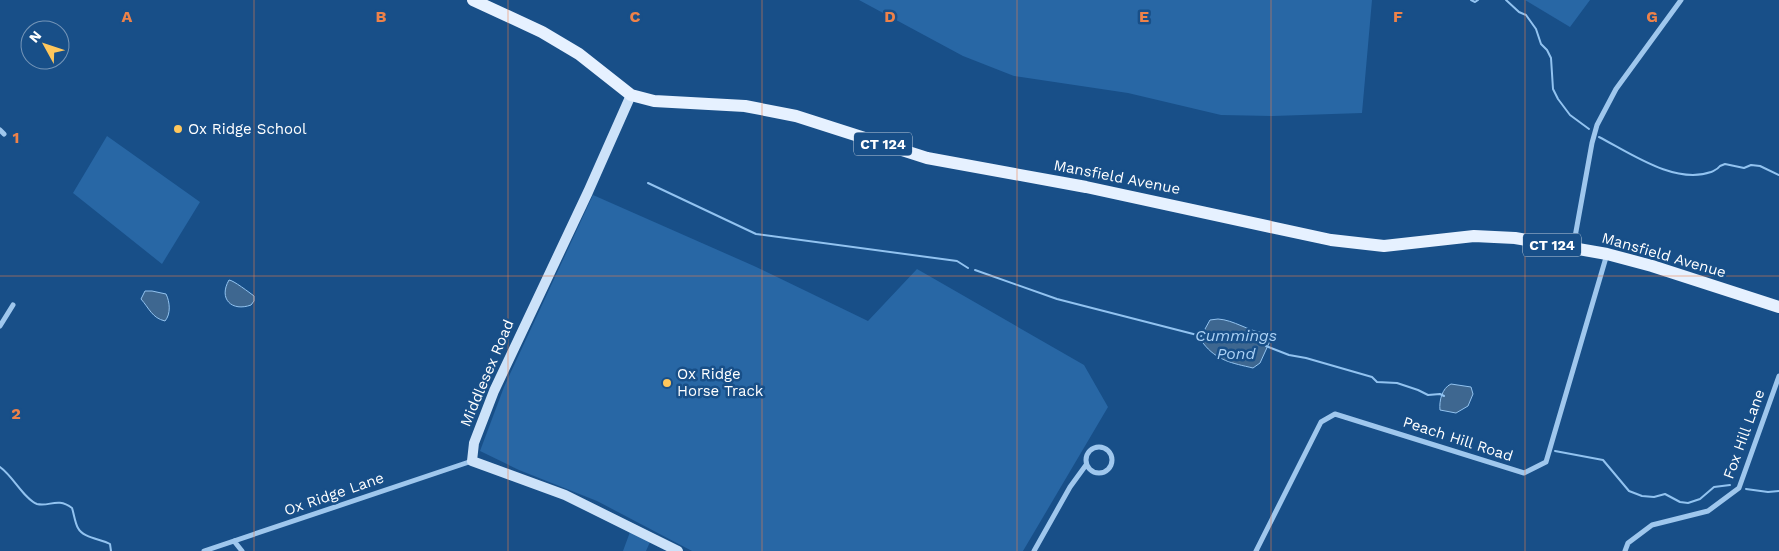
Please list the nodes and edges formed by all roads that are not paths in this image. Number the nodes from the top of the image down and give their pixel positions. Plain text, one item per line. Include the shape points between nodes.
1 (473, 0) edge
2 (1682, 0) edge
3 (631, 95) junction
4 (0, 130) edge
5 (4, 134) dead end
6 (1573, 248) junction
7 (1607, 254) junction
8 (13, 305) dead end
9 (1779, 307) edge
10 (0, 326) edge
11 (1779, 376) edge
12 (472, 461) junction
13 (1086, 465) junction
14 (234, 541) junction
15 (204, 551) edge
16 (242, 551) edge
17 (678, 551) edge
18 (1034, 551) edge
19 (1256, 551) edge
20 (1625, 551) edge

1 - 3 main road, Mansfield Avenue / CT 124 via 542,32 579,54
2 - 6 street via 1616,89 1597,124
3 - 6 main road, Mansfield Avenue / CT 124 via 654,101 745,106 796,116 927,158 1086,186 1331,240 1384,246 1474,236 1515,238
3 - 12 main road, Middlesex Road via 494,391 474,443
4 - 5 street
6 - 7 main road, Mansfield Avenue / CT 124
7 - 9 main road, Mansfield Avenue / CT 124
7 - 19 street, Peach Hill Road via 1546,462 1524,473 1335,414 1321,422
8 - 10 street
11 - 20 street, Fox Hill Lane via 1739,488 1708,511 1652,525 1628,543
12 - 14 street, Ox Ridge Lane
12 - 17 main road via 565,495
13 - 13 street via 1095,473 1103,473 1112,464 1112,456 1105,448 1095,447 1088,452
13 - 18 street
14 - 15 street, Ox Ridge Lane
14 - 16 street

